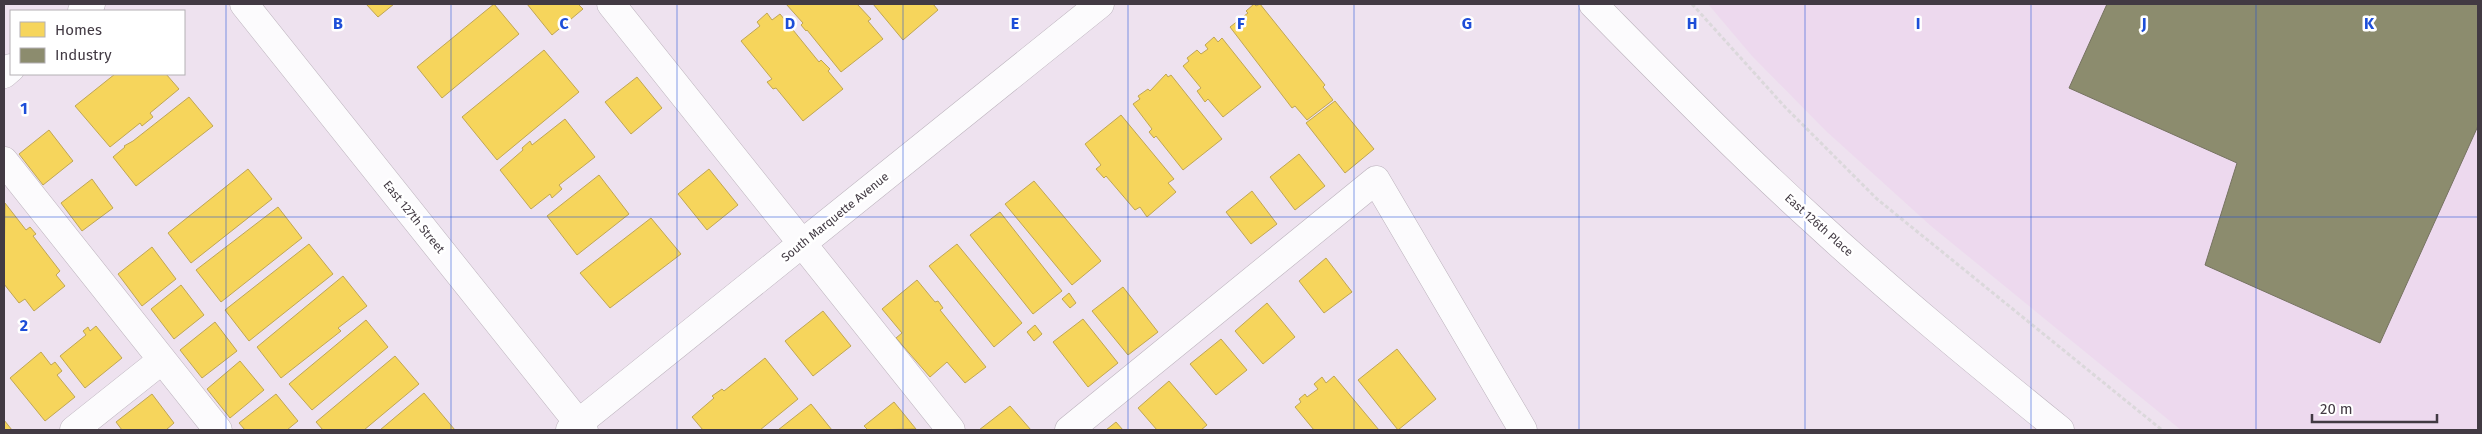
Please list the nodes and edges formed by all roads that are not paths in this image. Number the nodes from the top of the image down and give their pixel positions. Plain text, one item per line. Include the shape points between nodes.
1 (244, 4) edge
2 (612, 4) edge
3 (1100, 4) edge
4 (1593, 4) edge
5 (4, 161) edge
6 (802, 244) junction
7 (162, 360) junction
8 (577, 428) edge
9 (74, 430) edge
10 (218, 430) edge
11 (952, 430) edge
12 (1069, 430) edge
13 (1523, 430) edge
14 (2060, 430) edge

1 - 8 street, East 127th Street
2 - 6 street
3 - 6 street, South Marquette Avenue
4 - 14 street, East 126th Place via 1812,220 1950,341
5 - 7 street
6 - 8 street, South Marquette Avenue
6 - 11 street
7 - 9 street
7 - 10 street
12 - 13 street via 1376,180

